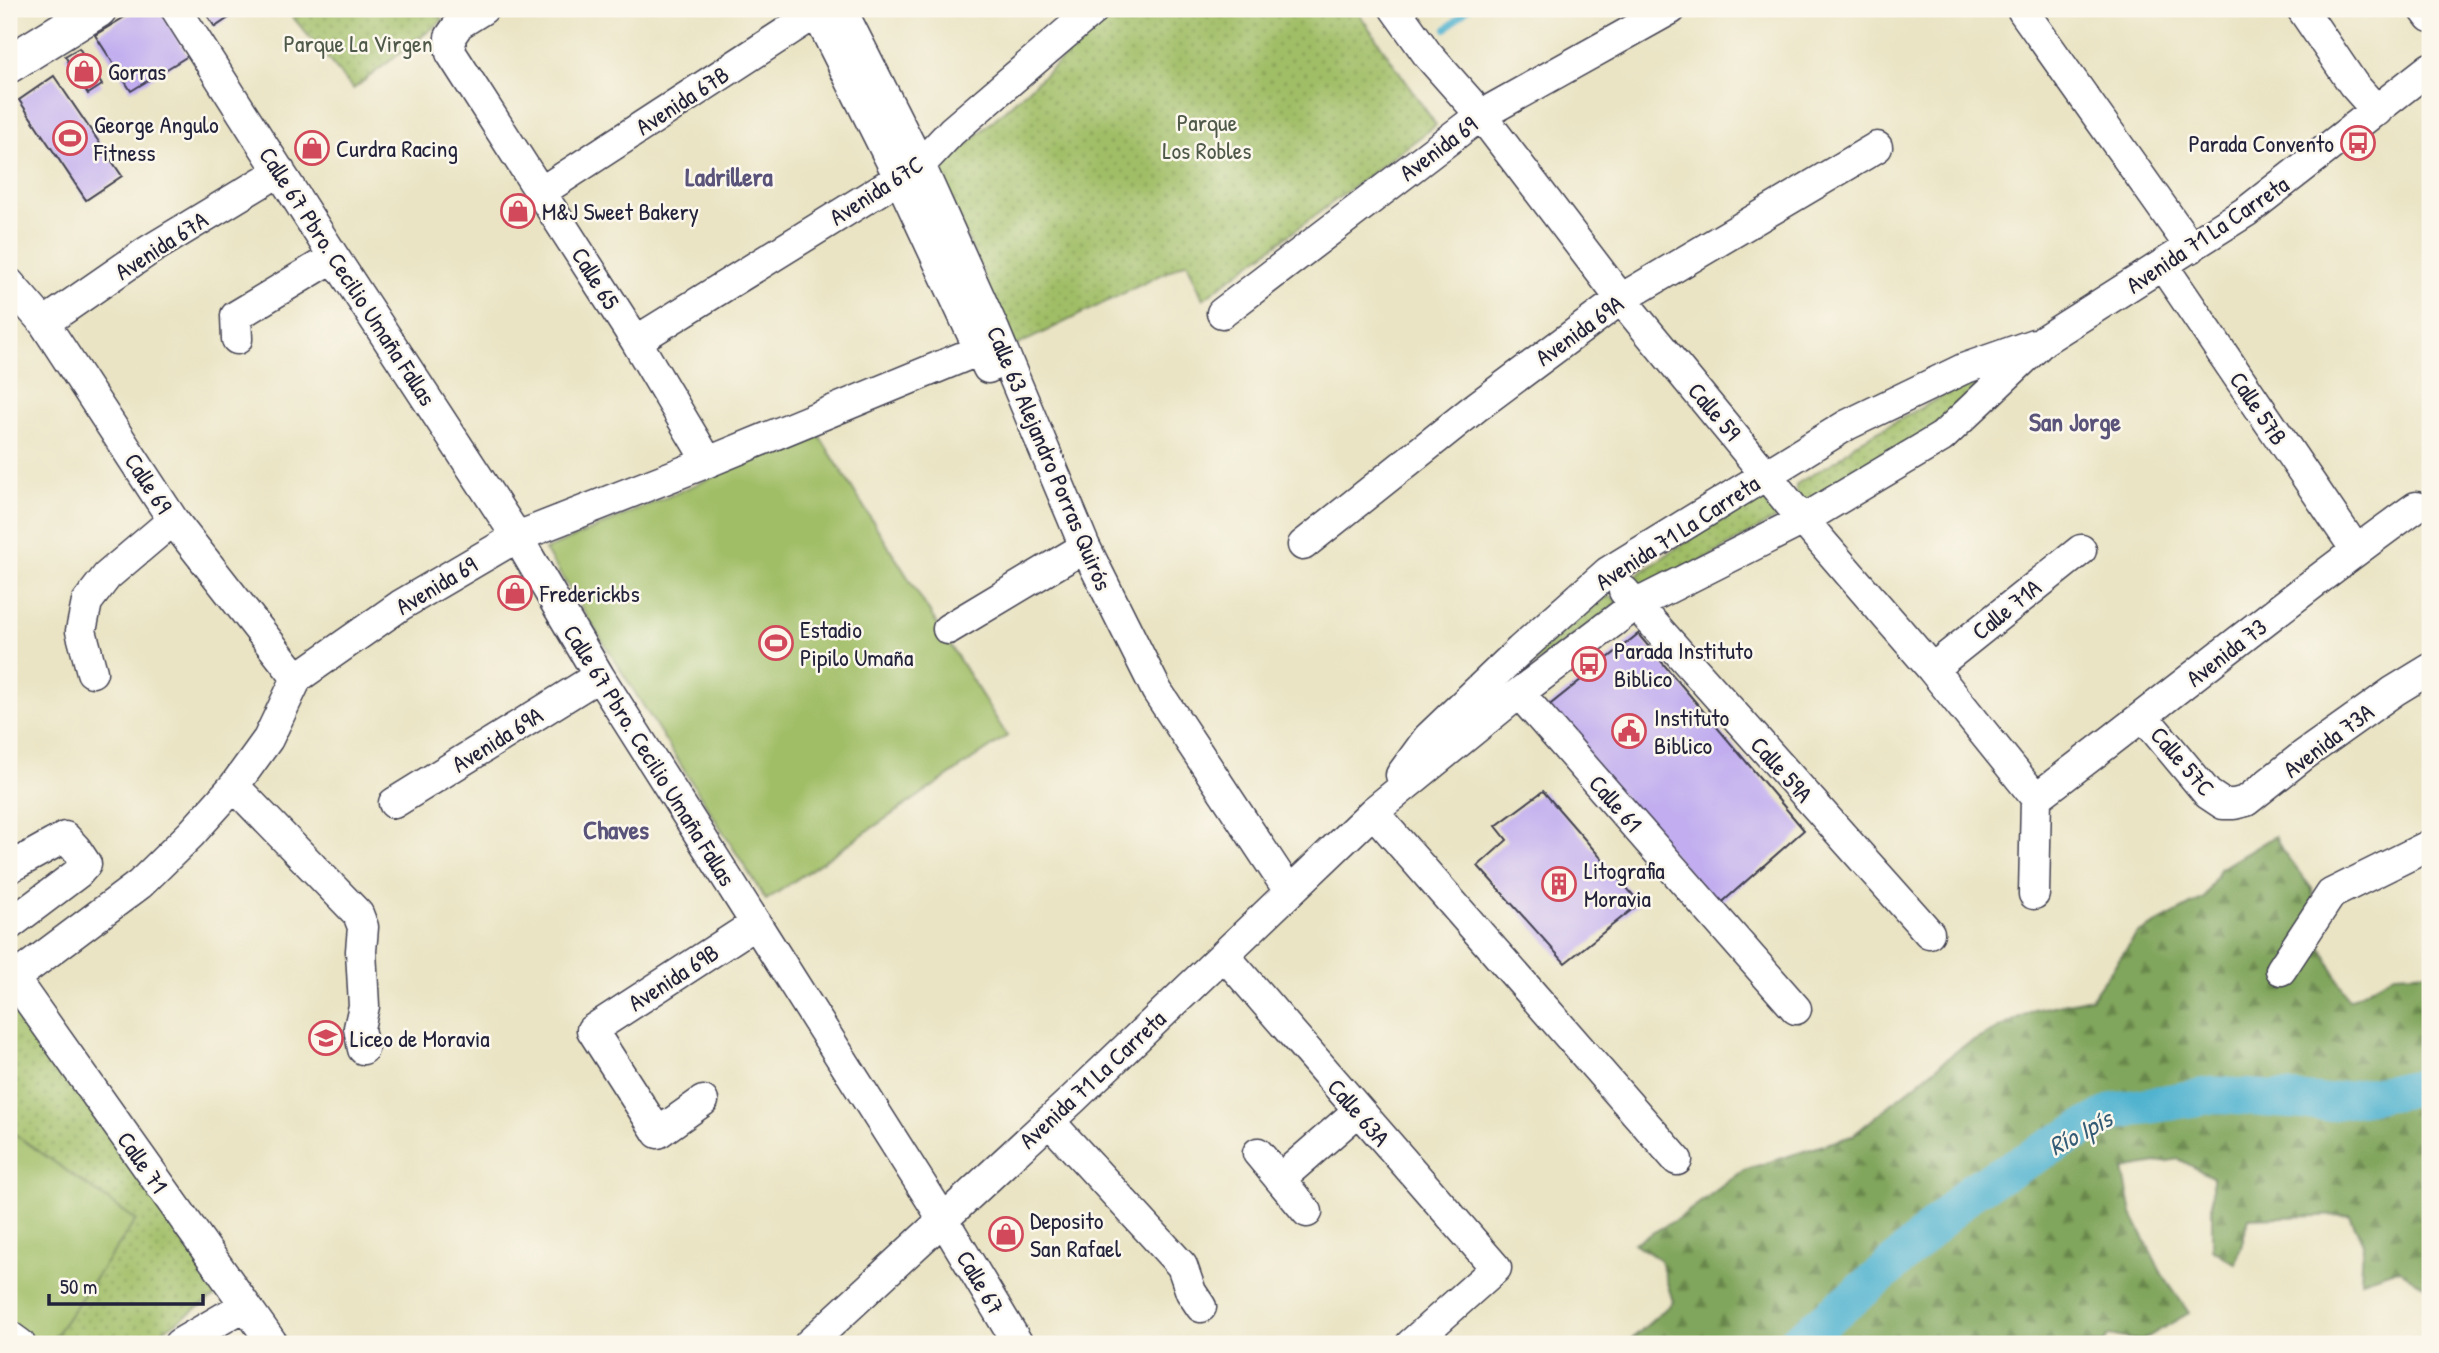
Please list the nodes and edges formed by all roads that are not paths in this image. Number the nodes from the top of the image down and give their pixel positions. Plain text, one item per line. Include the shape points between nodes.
1 (99, 9) edge
2 (176, 9) edge
3 (1094, 9) edge
4 (1395, 9) edge
5 (1671, 9) edge
6 (2302, 9) edge
7 (2424, 9) edge
8 (824, 10) edge
9 (2023, 11) dead end
10 (471, 17) edge
11 (2430, 17) edge
12 (9, 64) edge
13 (2430, 68) edge
14 (2377, 111) junction
15 (1481, 115) junction
16 (1877, 147) dead end
17 (280, 171) junction
18 (909, 171) junction
19 (541, 191) junction
20 (2191, 248) junction
21 (334, 257) junction
22 (2163, 266) junction
23 (9, 283) edge
24 (1621, 299) junction
25 (1222, 313) dead end
26 (44, 323) junction
27 (237, 339) dead end
28 (2044, 340) junction
29 (636, 341) junction
30 (988, 346) junction
31 (708, 462) junction
32 (1767, 473) junction
33 (2416, 507) dead end
34 (173, 520) junction
35 (1803, 520) junction
36 (517, 537) junction
37 (1303, 545) dead end
38 (1085, 547) junction
39 (2081, 550) dead end
40 (2356, 550) junction
41 (1608, 572) junction
42 (1635, 605) junction
43 (948, 629) dead end
44 (1932, 669) junction
45 (2430, 669) edge
46 (92, 672) dead end
47 (599, 676) junction
48 (297, 678) junction
49 (1519, 692) junction
50 (2144, 717) junction
51 (234, 786) junction
52 (2036, 798) junction
53 (394, 803) dead end
54 (2223, 804) joint
55 (1373, 812) junction
56 (2430, 845) edge
57 (9, 868) edge
58 (1289, 891) junction
59 (2034, 894) dead end
60 (755, 924) junction
61 (9, 925) edge
62 (1929, 933) dead end
63 (1224, 955) junction
64 (2281, 970) dead end
65 (10, 978) edge
66 (1796, 1009) dead end
67 (363, 1049) dead end
68 (703, 1101) dead end
69 (1358, 1111) junction
70 (1049, 1121) junction
71 (1258, 1153) dead end
72 (1677, 1160) dead end
73 (1280, 1179) junction
74 (1307, 1212) dead end
75 (943, 1219) junction
76 (244, 1306) junction
77 (1201, 1307) dead end
78 (9, 1336) edge
79 (20, 1344) edge
80 (179, 1344) edge
81 (273, 1344) edge
82 (809, 1344) edge
83 (1018, 1344) edge
84 (1411, 1344) edge

1 - 12 main road
2 - 17 street, Calle 67 Pbro. Cecilio Umaña Fallas
3 - 18 street, Avenida 67C
4 - 15 street, Calle 59
5 - 15 street, Avenida 69
6 - 14 street
7 - 11 street
8 - 18 street, Calle 63 Alejandro Porras Quirós
8 - 19 street, Avenida 67B
9 - 20 street
10 - 19 street, Calle 65 via 450,37 451,53
13 - 14 street, Avenida 71 La Carreta
14 - 20 street, Avenida 71 La Carreta
15 - 24 street, Calle 59
15 - 25 street, Avenida 69
16 - 24 street, Avenida 69A
17 - 21 street, Calle 67 Pbro. Cecilio Umaña Fallas
17 - 26 street, Avenida 67A via 149,251
18 - 29 street, Avenida 67C
18 - 30 street, Calle 63 Alejandro Porras Quirós
19 - 29 street, Calle 65
20 - 22 street, Avenida 71 La Carreta
21 - 27 street via 236,316
21 - 36 street, Calle 67 Pbro. Cecilio Umaña Fallas
22 - 28 street, Avenida 71 La Carreta
22 - 40 street, Calle 57B
23 - 26 street, Calle 69
24 - 32 street, Calle 59
24 - 37 street, Avenida 69A
26 - 34 street, Calle 69
28 - 32 street, Avenida 71 La Carreta via 1963,369 1881,408
28 - 35 street, Avenida 71 La Carreta via 1942,437
29 - 31 street, Calle 65
30 - 31 street, Avenida 69
30 - 38 street, Calle 63 Alejandro Porras Quirós
31 - 36 street, Avenida 69
32 - 35 street, Calle 59
32 - 41 street, Avenida 71 La Carreta
33 - 40 street, Avenida 73
34 - 46 street via 107,576 87,602 81,631
34 - 48 street, Calle 69
35 - 42 street, Avenida 71 La Carreta
35 - 44 street, Calle 59
36 - 47 street, Calle 67 Pbro. Cecilio Umaña Fallas
36 - 48 street, Avenida 69 via 401,605
38 - 43 street
38 - 58 street, Calle 63 Alejandro Porras Quirós via 1157,691
39 - 44 street, Calle 71A
40 - 50 street, Avenida 73
41 - 42 street, Calle 59A
41 - 55 street, Avenida 71 La Carreta via 1428,738
42 - 49 street, Avenida 71 La Carreta
42 - 62 street, Calle 59A
44 - 52 street, Calle 59
45 - 54 street, Avenida 73A via 2304,755 2246,801
47 - 53 street, Avenida 69A
47 - 60 street, Calle 67 Pbro. Cecilio Umaña Fallas
48 - 51 street, Avenida 69 via 268,739
49 - 55 street, Avenida 71 La Carreta
49 - 66 street, Calle 61
50 - 52 street, Avenida 73
50 - 54 street, Calle 57C via 2208,794
51 - 65 street, Avenida 69 via 140,884
51 - 67 street via 358,914 363,927 364,1006 359,1028
52 - 59 street
55 - 58 street, Avenida 71 La Carreta
55 - 72 street
56 - 64 street via 2332,894
57 - 61 street via 65,837 86,864
58 - 63 street, Avenida 71 La Carreta
60 - 68 street, Avenida 69B via 592,1030 658,1133
60 - 75 street, Calle 67 Pbro. Cecilio Umaña Fallas
63 - 69 street, Calle 63A
63 - 70 street, Avenida 71 La Carreta
65 - 76 street, Calle 71
69 - 73 street
69 - 84 street, Calle 63A via 1496,1268
70 - 75 street, Avenida 71 La Carreta
70 - 77 street via 1182,1266
71 - 73 street
73 - 74 street
75 - 82 street, Avenida 71 La Carreta
75 - 83 street, Calle 67
76 - 80 street
76 - 81 street, Calle 71
78 - 79 street

